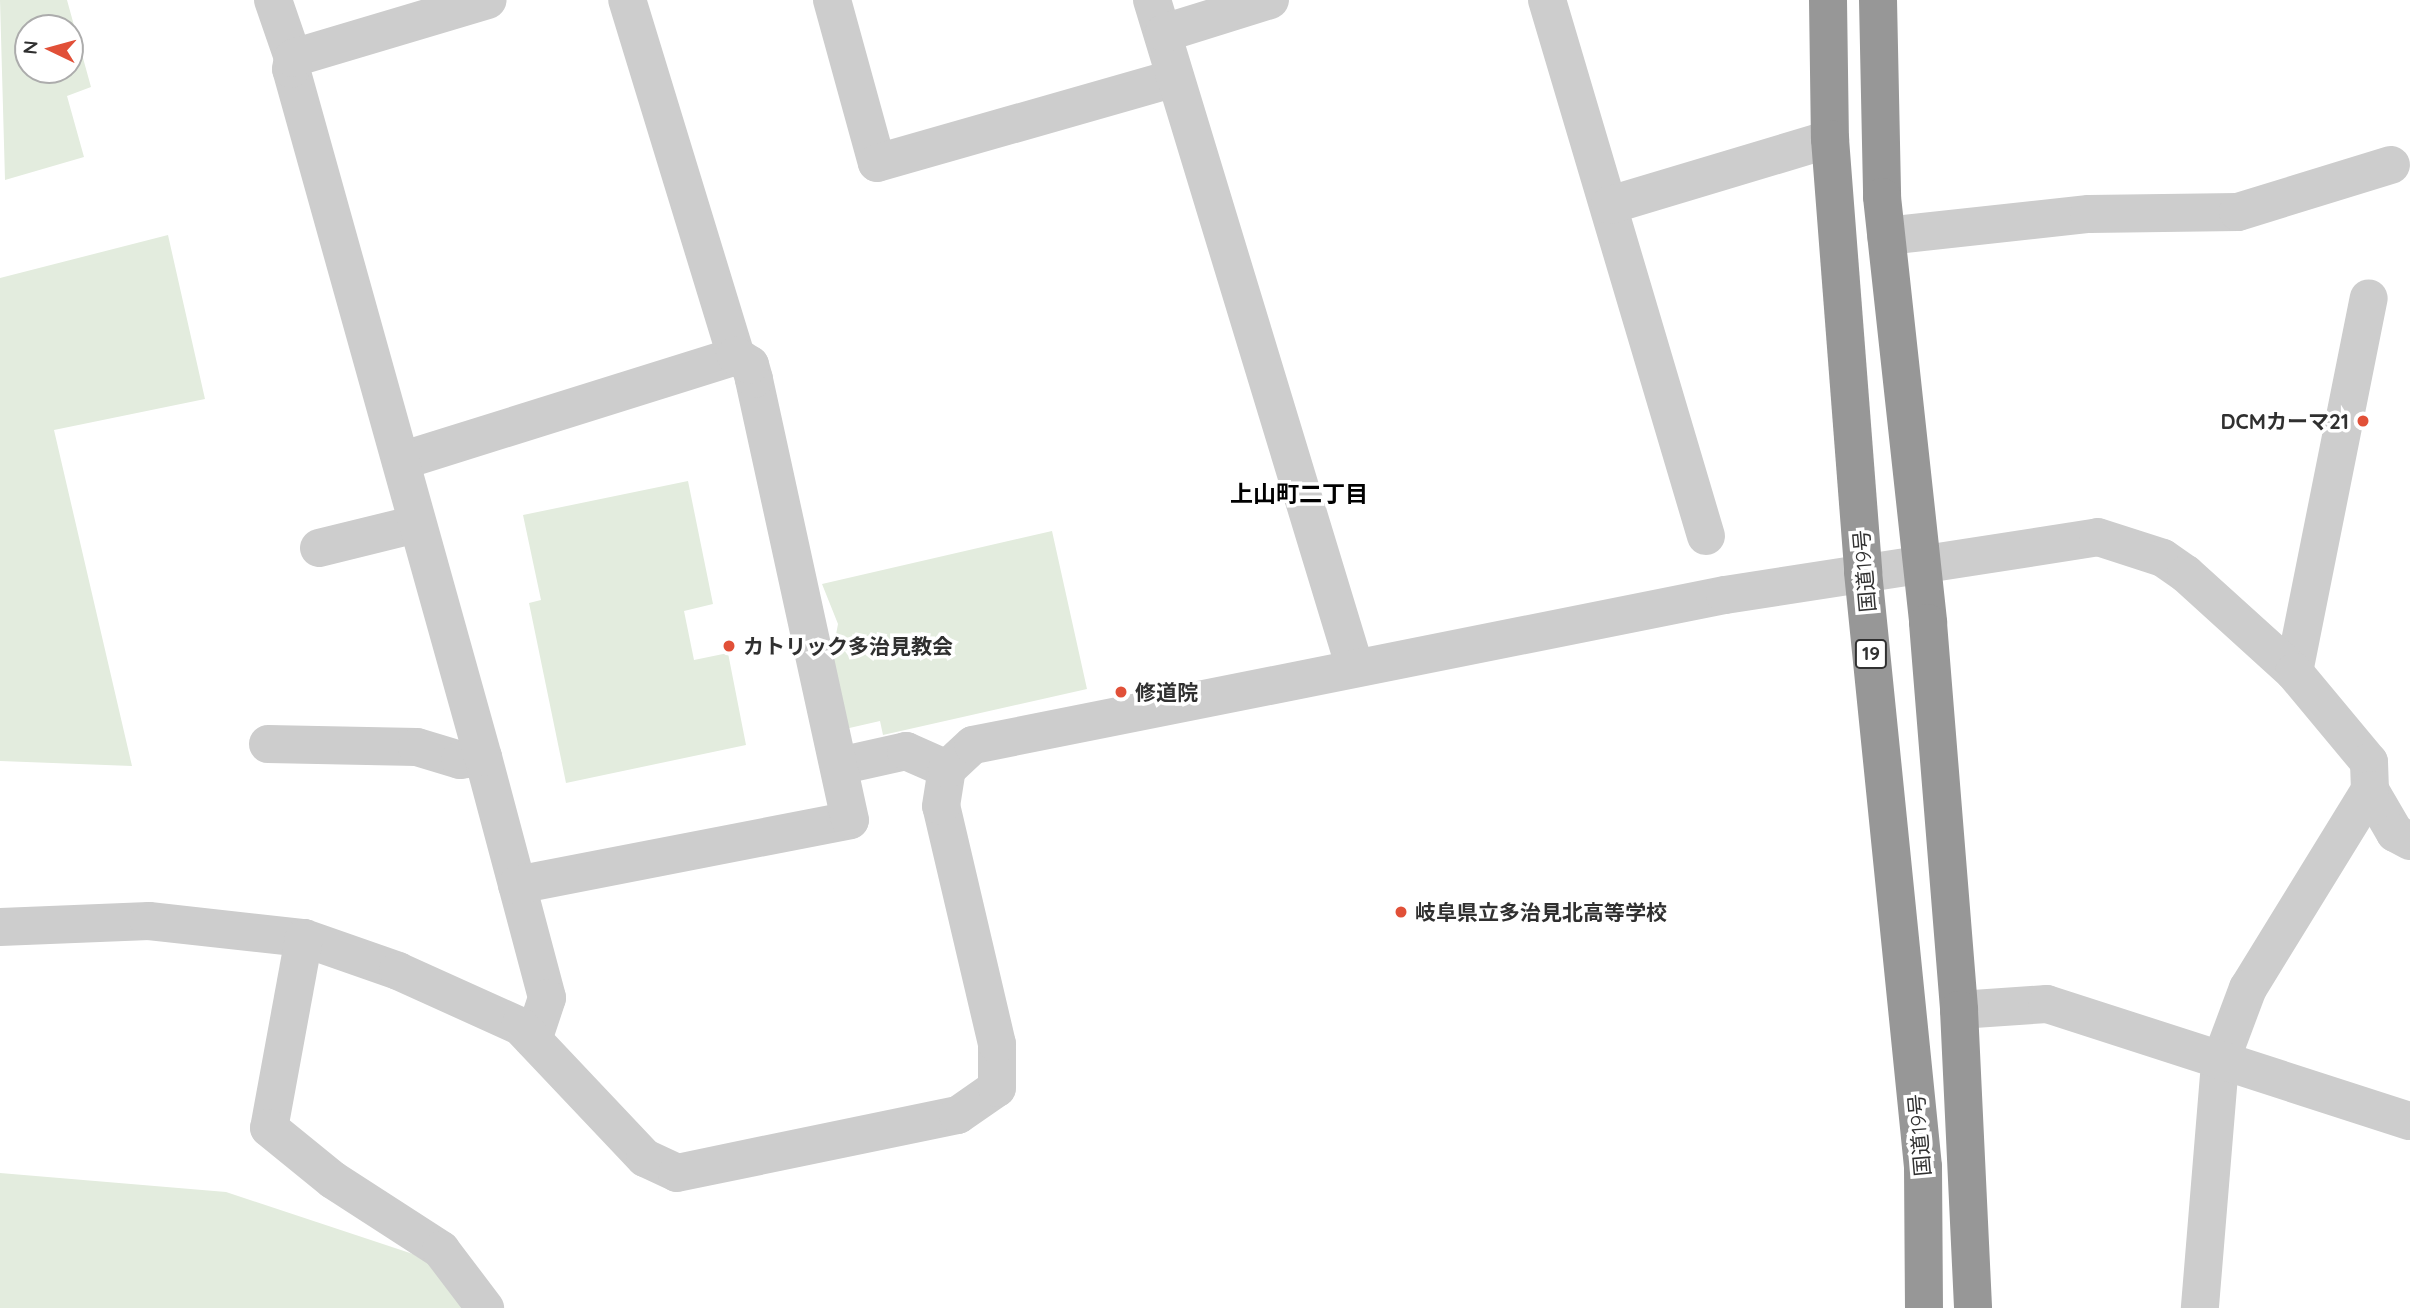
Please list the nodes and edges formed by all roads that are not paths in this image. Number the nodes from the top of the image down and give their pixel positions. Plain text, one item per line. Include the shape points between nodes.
1 (273, 0) edge
2 (488, 0) edge
3 (627, 0) edge
4 (832, 0) edge
5 (1270, 0) edge
6 (1547, 0) edge
7 (1828, 0) edge
8 (1878, 0) edge
9 (1158, 16) edge
10 (293, 58) junction
11 (1175, 78) junction
12 (1830, 139) junction
13 (2391, 165) dead end
14 (1610, 205) junction
15 (1886, 236) junction
16 (2369, 298) dead end
17 (736, 356) junction
18 (401, 461) junction
19 (417, 524) junction
20 (1706, 536) dead end
21 (318, 548) dead end
22 (1922, 562) junction
23 (1863, 572) junction
24 (1354, 665) junction
25 (2294, 672) junction
26 (268, 744) dead end
27 (484, 757) junction
28 (839, 766) junction
29 (947, 768) junction
30 (2370, 790) junction
31 (2410, 841) edge
32 (517, 885) junction
33 (0, 927) edge
34 (304, 938) junction
35 (1959, 1010) junction
36 (533, 1040) junction
37 (2220, 1063) junction
38 (2410, 1121) edge
39 (485, 1308) edge
40 (1924, 1308) edge
41 (1973, 1308) edge
42 (2200, 1308) edge

1 - 10 street
2 - 10 street
3 - 17 street
4 - 11 street via 877,163
5 - 9 street
6 - 14 street
7 - 12 highway, 国道19号 / 19
8 - 15 highway
9 - 11 street
10 - 18 street
11 - 24 street
12 - 14 street
12 - 23 highway, 国道19号 / 19
13 - 15 street via 2238,212 2089,215
14 - 20 street
15 - 22 highway
16 - 25 street
17 - 18 street
17 - 28 street via 750,365 754,379
18 - 19 street
19 - 21 street
19 - 27 street
22 - 23 street
22 - 25 street via 2098,537 2163,558
22 - 35 highway
23 - 24 street
23 - 40 highway, 国道19号 / 19 via 1923,1167
24 - 29 street via 973,745
25 - 30 street via 2369,762
26 - 27 street via 417,747 460,761
27 - 32 street
28 - 29 street via 906,751
28 - 32 street via 850,820
29 - 36 street via 941,806 997,1044 996,1088 958,1115 677,1173 645,1158
30 - 31 street via 2395,833
30 - 37 street via 2248,988
32 - 36 street via 547,998
33 - 34 street via 149,921
34 - 36 street via 410,977 520,1026
34 - 39 street via 269,1128 333,1180 441,1250
35 - 37 street via 2047,1004
35 - 41 highway
37 - 38 street
37 - 42 street

